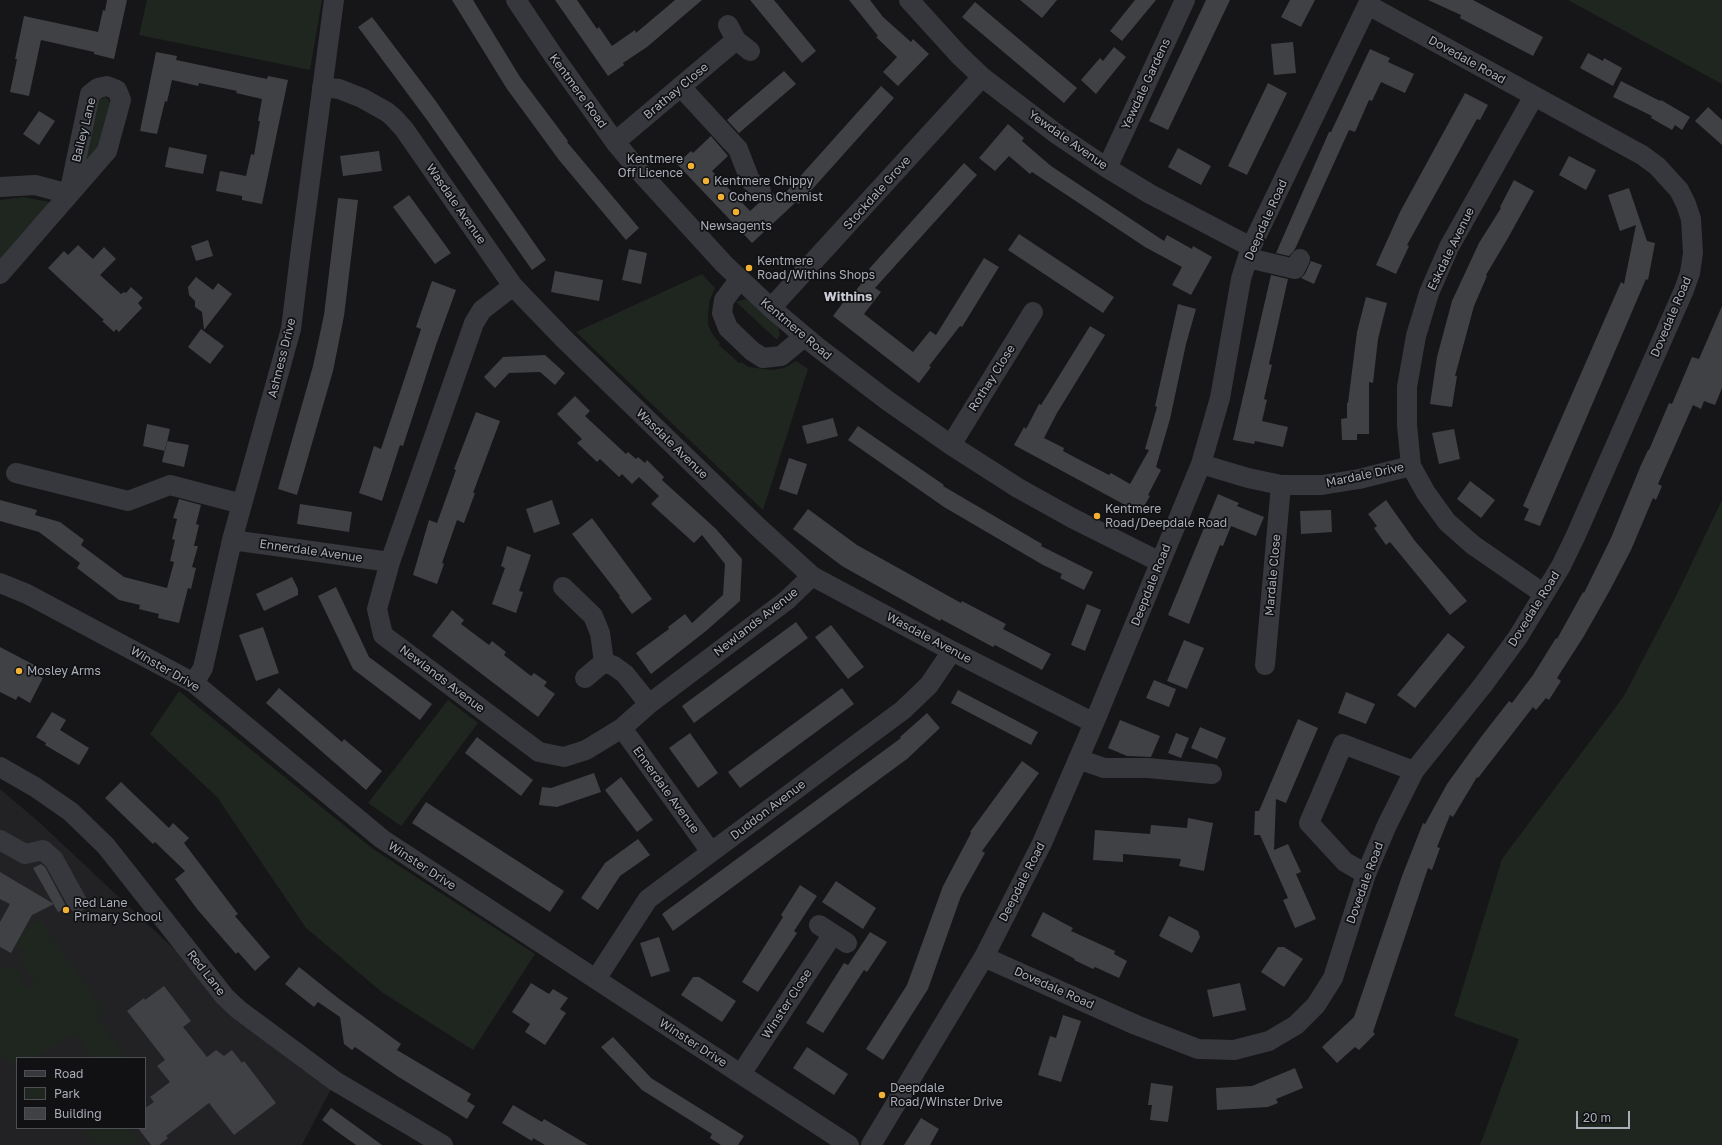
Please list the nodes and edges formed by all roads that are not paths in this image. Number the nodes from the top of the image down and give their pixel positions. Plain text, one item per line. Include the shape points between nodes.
1 (334, 0) edge
2 (516, 0) edge
3 (909, 0) edge
4 (1181, 1) edge
5 (1369, 3) edge
6 (738, 39) dead end
7 (982, 77) junction
8 (322, 87) junction
9 (681, 87) junction
10 (1534, 96) junction
11 (615, 142) junction
12 (1107, 168) junction
13 (0, 187) edge
14 (760, 192) dead end
15 (69, 194) junction
16 (1249, 253) junction
17 (1300, 259) dead end
18 (0, 274) edge
19 (739, 280) junction
20 (512, 286) junction
21 (771, 308) junction
22 (1034, 310) dead end
23 (804, 337) junction
24 (951, 445) junction
25 (1201, 464) junction
26 (1411, 466) junction
27 (16, 474) dead end
28 (1281, 485) junction
29 (242, 504) junction
30 (232, 540) junction
31 (390, 562) junction
32 (1160, 562) junction
33 (812, 576) junction
34 (0, 583) edge
35 (560, 585) dead end
36 (1544, 594) junction
37 (952, 651) junction
38 (604, 662) junction
39 (1266, 665) dead end
40 (586, 678) dead end
41 (194, 683) junction
42 (649, 704) junction
43 (1094, 723) junction
44 (622, 728) junction
45 (1078, 759) junction
46 (0, 767) edge
47 (1414, 771) junction
48 (1212, 774) dead end
49 (0, 840) edge
50 (711, 852) junction
51 (1366, 874) junction
52 (77, 902) dead end
53 (833, 934) dead end
54 (984, 957) junction
55 (596, 979) junction
56 (741, 1074) junction
57 (443, 1145) edge
58 (849, 1145) edge
59 (871, 1145) edge

1 - 8 street, Ashness Drive
2 - 11 street, Kentmere Road
3 - 7 street, Yewdale Avenue
4 - 12 street, Yewdale Gardens
5 - 10 street, Dovedale Road
5 - 16 street, Deepdale Road
6 - 9 street, Brathay Close
7 - 12 street, Yewdale Avenue via 1058,135
7 - 21 street, Stockdale Grove
8 - 20 street, Wasdale Avenue via 339,89 362,98 394,118
8 - 29 street, Ashness Drive via 291,329
9 - 11 street, Brathay Close
9 - 14 street via 738,149 750,180
10 - 26 street, Eskdale Avenue via 1449,247 1429,293 1416,336 1408,387 1407,425
10 - 36 street, Dovedale Road via 1642,155 1657,166 1679,190 1691,219 1693,235 1691,266 1684,290 1576,535
11 - 19 street, Kentmere Road
12 - 16 street, Yewdale Avenue
13 - 15 street via 35,185
15 - 15 street, Bailey Lane via 90,94 98,88 107,86 117,90 121,100 107,151
15 - 18 street, Bailey Lane
16 - 17 street, Yewdale Avenue via 1295,270
16 - 25 street, Deepdale Road via 1241,279 1220,398
19 - 21 street, Kentmere Road
19 - 23 street via 724,300 722,313 728,328 752,351 763,358 781,356
20 - 31 street, Newlands Avenue via 482,310 474,323
20 - 33 street, Wasdale Avenue via 752,522
21 - 23 street, Kentmere Road
22 - 24 street, Rothay Close
23 - 24 street, Kentmere Road via 888,402
24 - 32 street, Kentmere Road via 1018,488
25 - 28 street, Mardale Drive
25 - 32 street, Deepdale Road
26 - 28 street, Mardale Drive via 1322,485
26 - 36 street, Eskdale Avenue via 1426,494 1447,522 1473,546
27 - 29 street via 128,501 170,485
28 - 39 street, Mardale Close
29 - 30 street, Ashness Drive
30 - 31 street, Ennerdale Avenue
30 - 41 street, Ashness Drive via 203,668
31 - 44 street, Newlands Avenue via 376,609 383,635 539,752 564,757 586,750
32 - 43 street, Deepdale Road
33 - 37 street, Wasdale Avenue
33 - 42 street, Newlands Avenue via 787,600
34 - 41 street, Winster Drive via 27,594
35 - 38 street via 593,616 600,633
36 - 47 street, Dovedale Road via 1505,655
37 - 43 street, Wasdale Avenue
37 - 50 street, Duddon Avenue via 929,685 904,710
38 - 40 street
38 - 42 street via 625,674
41 - 55 street, Winster Drive via 382,839
42 - 44 street, Newlands Avenue
43 - 45 street, Deepdale Road
44 - 50 street, Ennerdale Avenue
45 - 48 street via 1104,768 1148,768
45 - 54 street, Deepdale Road via 1042,843
46 - 57 street, Red Lane via 71,812 106,846 225,997 239,1010 335,1081
47 - 51 street, Dovedale Road via 1386,825
47 - 51 street via 1343,744 1310,823 1345,862
49 - 52 street via 25,854 43,850 54,860
50 - 55 street, Duddon Avenue via 648,899
51 - 54 street, Dovedale Road via 1333,978 1316,1005 1296,1025 1269,1041 1234,1050 1198,1049 1136,1025
53 - 56 street, Winster Close
54 - 59 street, Deepdale Road
55 - 56 street, Winster Drive
56 - 58 street, Winster Drive

